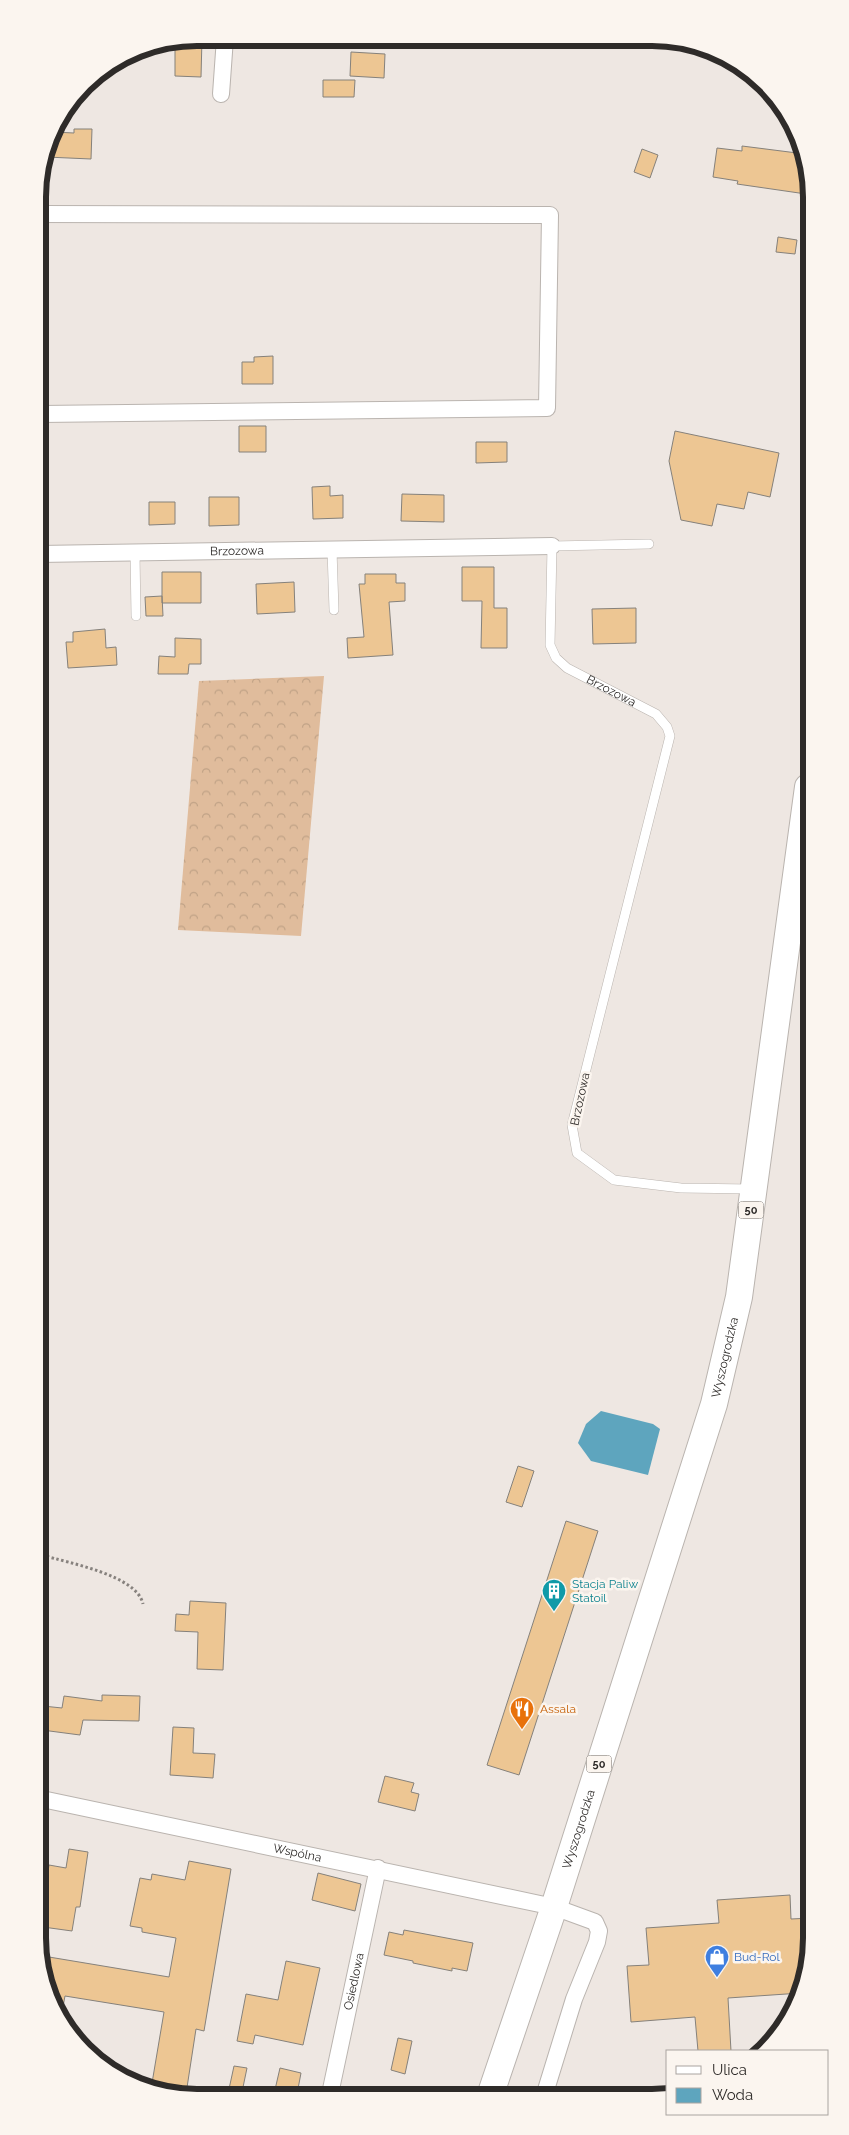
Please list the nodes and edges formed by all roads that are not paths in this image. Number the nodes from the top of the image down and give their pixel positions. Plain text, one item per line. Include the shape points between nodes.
1 (224, 46) edge
2 (221, 94) dead end
3 (47, 214) edge
4 (47, 414) edge
5 (650, 544) dead end
6 (552, 546) junction
7 (332, 550) junction
8 (135, 553) junction
9 (47, 554) edge
10 (334, 610) dead end
11 (136, 616) dead end
12 (803, 827) edge
13 (754, 1189) junction
14 (46, 1800) edge
15 (378, 1868) junction
16 (554, 1907) junction
17 (331, 2089) edge
18 (493, 2089) edge
19 (546, 2089) edge

1 - 2 street
3 - 4 street via 550,215 548,408
5 - 6 lane
6 - 7 street, Brzozowa
6 - 13 lane, Brzozowa via 550,646 556,658 567,668 656,714 670,736 572,1125 577,1153 614,1180 681,1188
7 - 8 street, Brzozowa
7 - 10 lane
8 - 9 street, Brzozowa
8 - 11 lane
12 - 13 main road, Wyszogrodzka / 50
13 - 16 main road, Wyszogrodzka / 50 via 739,1297 714,1404
14 - 15 street, Wspólna
15 - 16 street, Wspólna
15 - 17 street, Osiedlowa
16 - 18 main road, Wyszogrodzka / 50
16 - 19 street via 595,1922 599,1931

